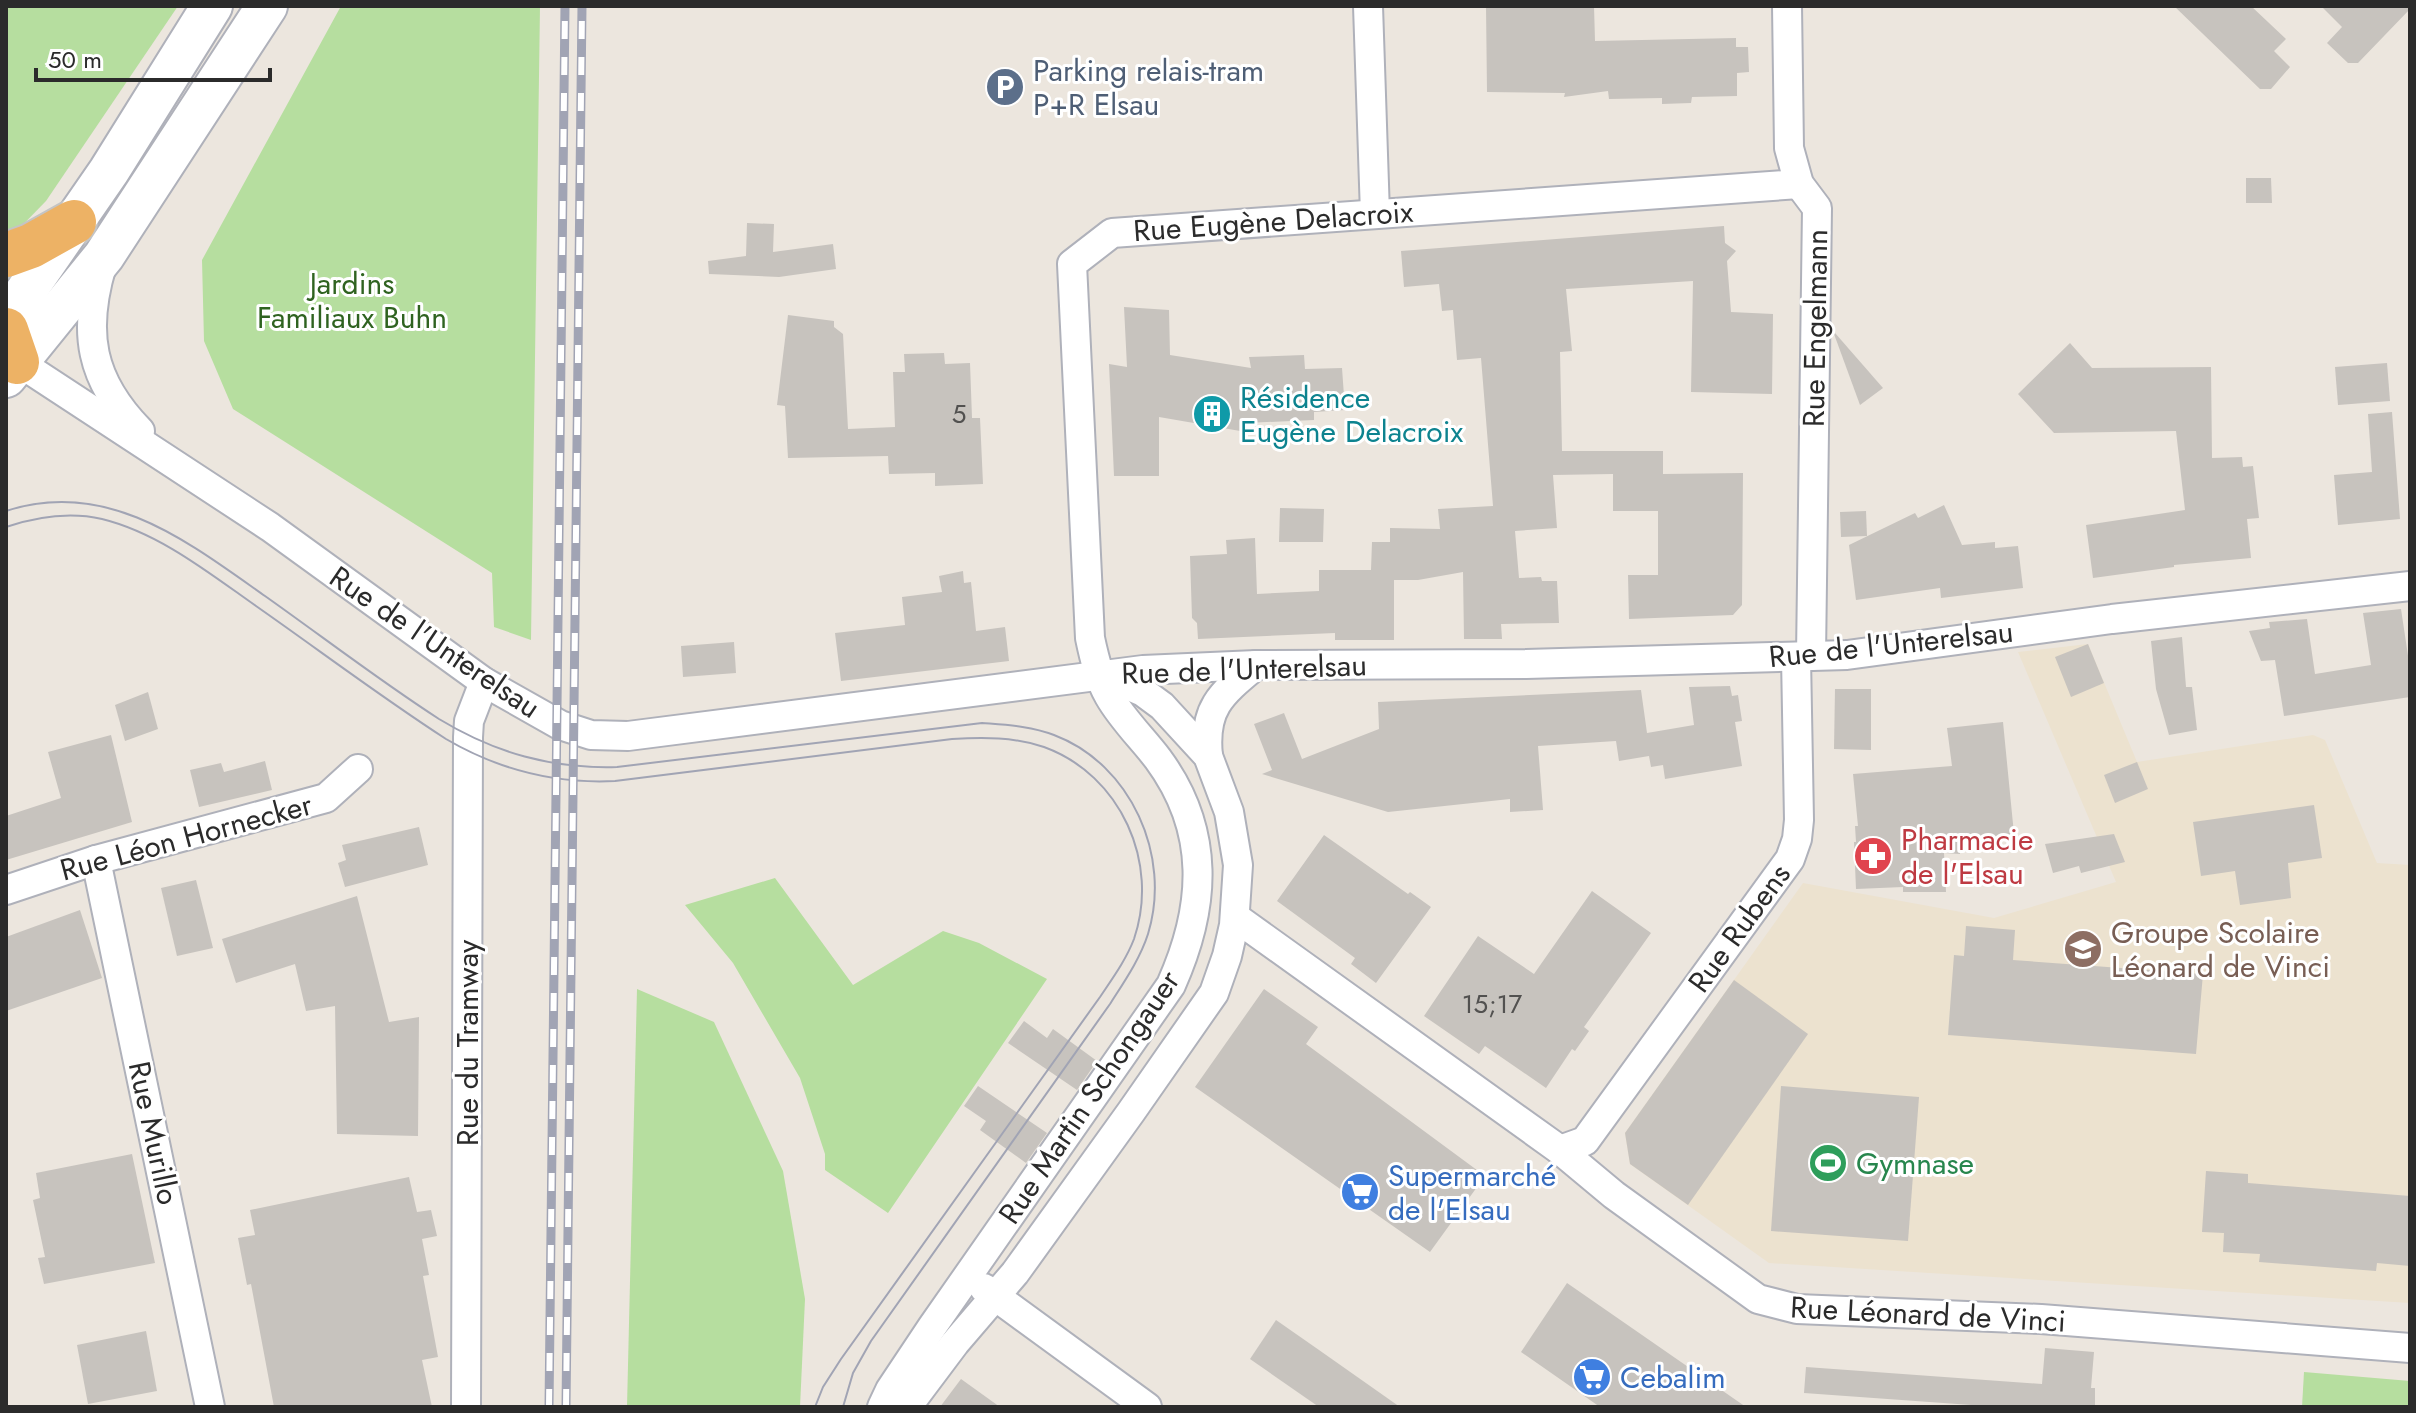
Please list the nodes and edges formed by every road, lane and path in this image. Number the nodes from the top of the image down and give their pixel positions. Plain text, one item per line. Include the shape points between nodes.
1 (212, 6) edge
2 (267, 6) edge
3 (1368, 6) edge
4 (1787, 6) edge
5 (1799, 184) junction
6 (1375, 214) junction
7 (74, 222) junction
8 (6, 255) edge
9 (104, 256) junction
10 (6, 320) edge
11 (9, 356) edge
12 (163, 455) junction
13 (2410, 586) edge
14 (1803, 657) junction
15 (1256, 665) junction
16 (1100, 674) junction
17 (484, 682) junction
18 (1208, 756) junction
19 (358, 769) dead end
20 (96, 860) junction
21 (6, 890) edge
22 (1235, 917) junction
23 (1560, 1150) junction
24 (967, 1275) junction
25 (996, 1298) junction
26 (2410, 1348) edge
27 (210, 1407) edge
28 (466, 1407) edge
29 (882, 1407) edge
30 (907, 1407) edge
31 (1147, 1407) edge

1 - 7 main road
2 - 9 main road
3 - 6 street
4 - 5 street, Rue Engelmann via 1789,148
5 - 6 street, Rue Eugène Delacroix
5 - 14 street, Rue Engelmann via 1817,208
6 - 16 street, Rue Eugène Delacroix via 1112,233 1072,264 1090,638
7 - 8 highway
7 - 10 main road
9 - 11 main road
9 - 12 street, Rue de l'Unterelsau via 91,318 99,372 114,400
11 - 12 street, Rue de l'Unterelsau
12 - 17 street, Rue de l'Unterelsau
13 - 14 street, Rue de l'Unterelsau
14 - 15 street, Rue de l'Unterelsau
14 - 23 street, Rue Rubens via 1799,820 1790,859 1585,1141
15 - 16 street, Rue de l'Unterelsau
15 - 18 street via 1232,685 1210,715
16 - 17 street, Rue de l'Unterelsau via 613,736 560,725
16 - 18 street, Rue Martin Schongauer via 1162,706
16 - 24 street, Rue Martin Schongauer via 1108,695 1160,762 1191,823 1198,859 1195,910 1171,985
17 - 28 street, Rue du Tramway via 468,737
18 - 22 street, Rue Martin Schongauer via 1235,841
19 - 20 street, Rue Léon Hornecker via 326,798
20 - 21 street, Rue Léon Hornecker
20 - 27 street, Rue Murillo
22 - 23 street, Rue Léonard de Vinci
22 - 25 street, Rue Martin Schongauer via 1214,993
23 - 26 street, Rue Léonard de Vinci via 1758,1299 1797,1309 2041,1319
24 - 25 street
24 - 29 street, Rue Martin Schongauer
25 - 30 street, Rue Martin Schongauer
25 - 31 street

